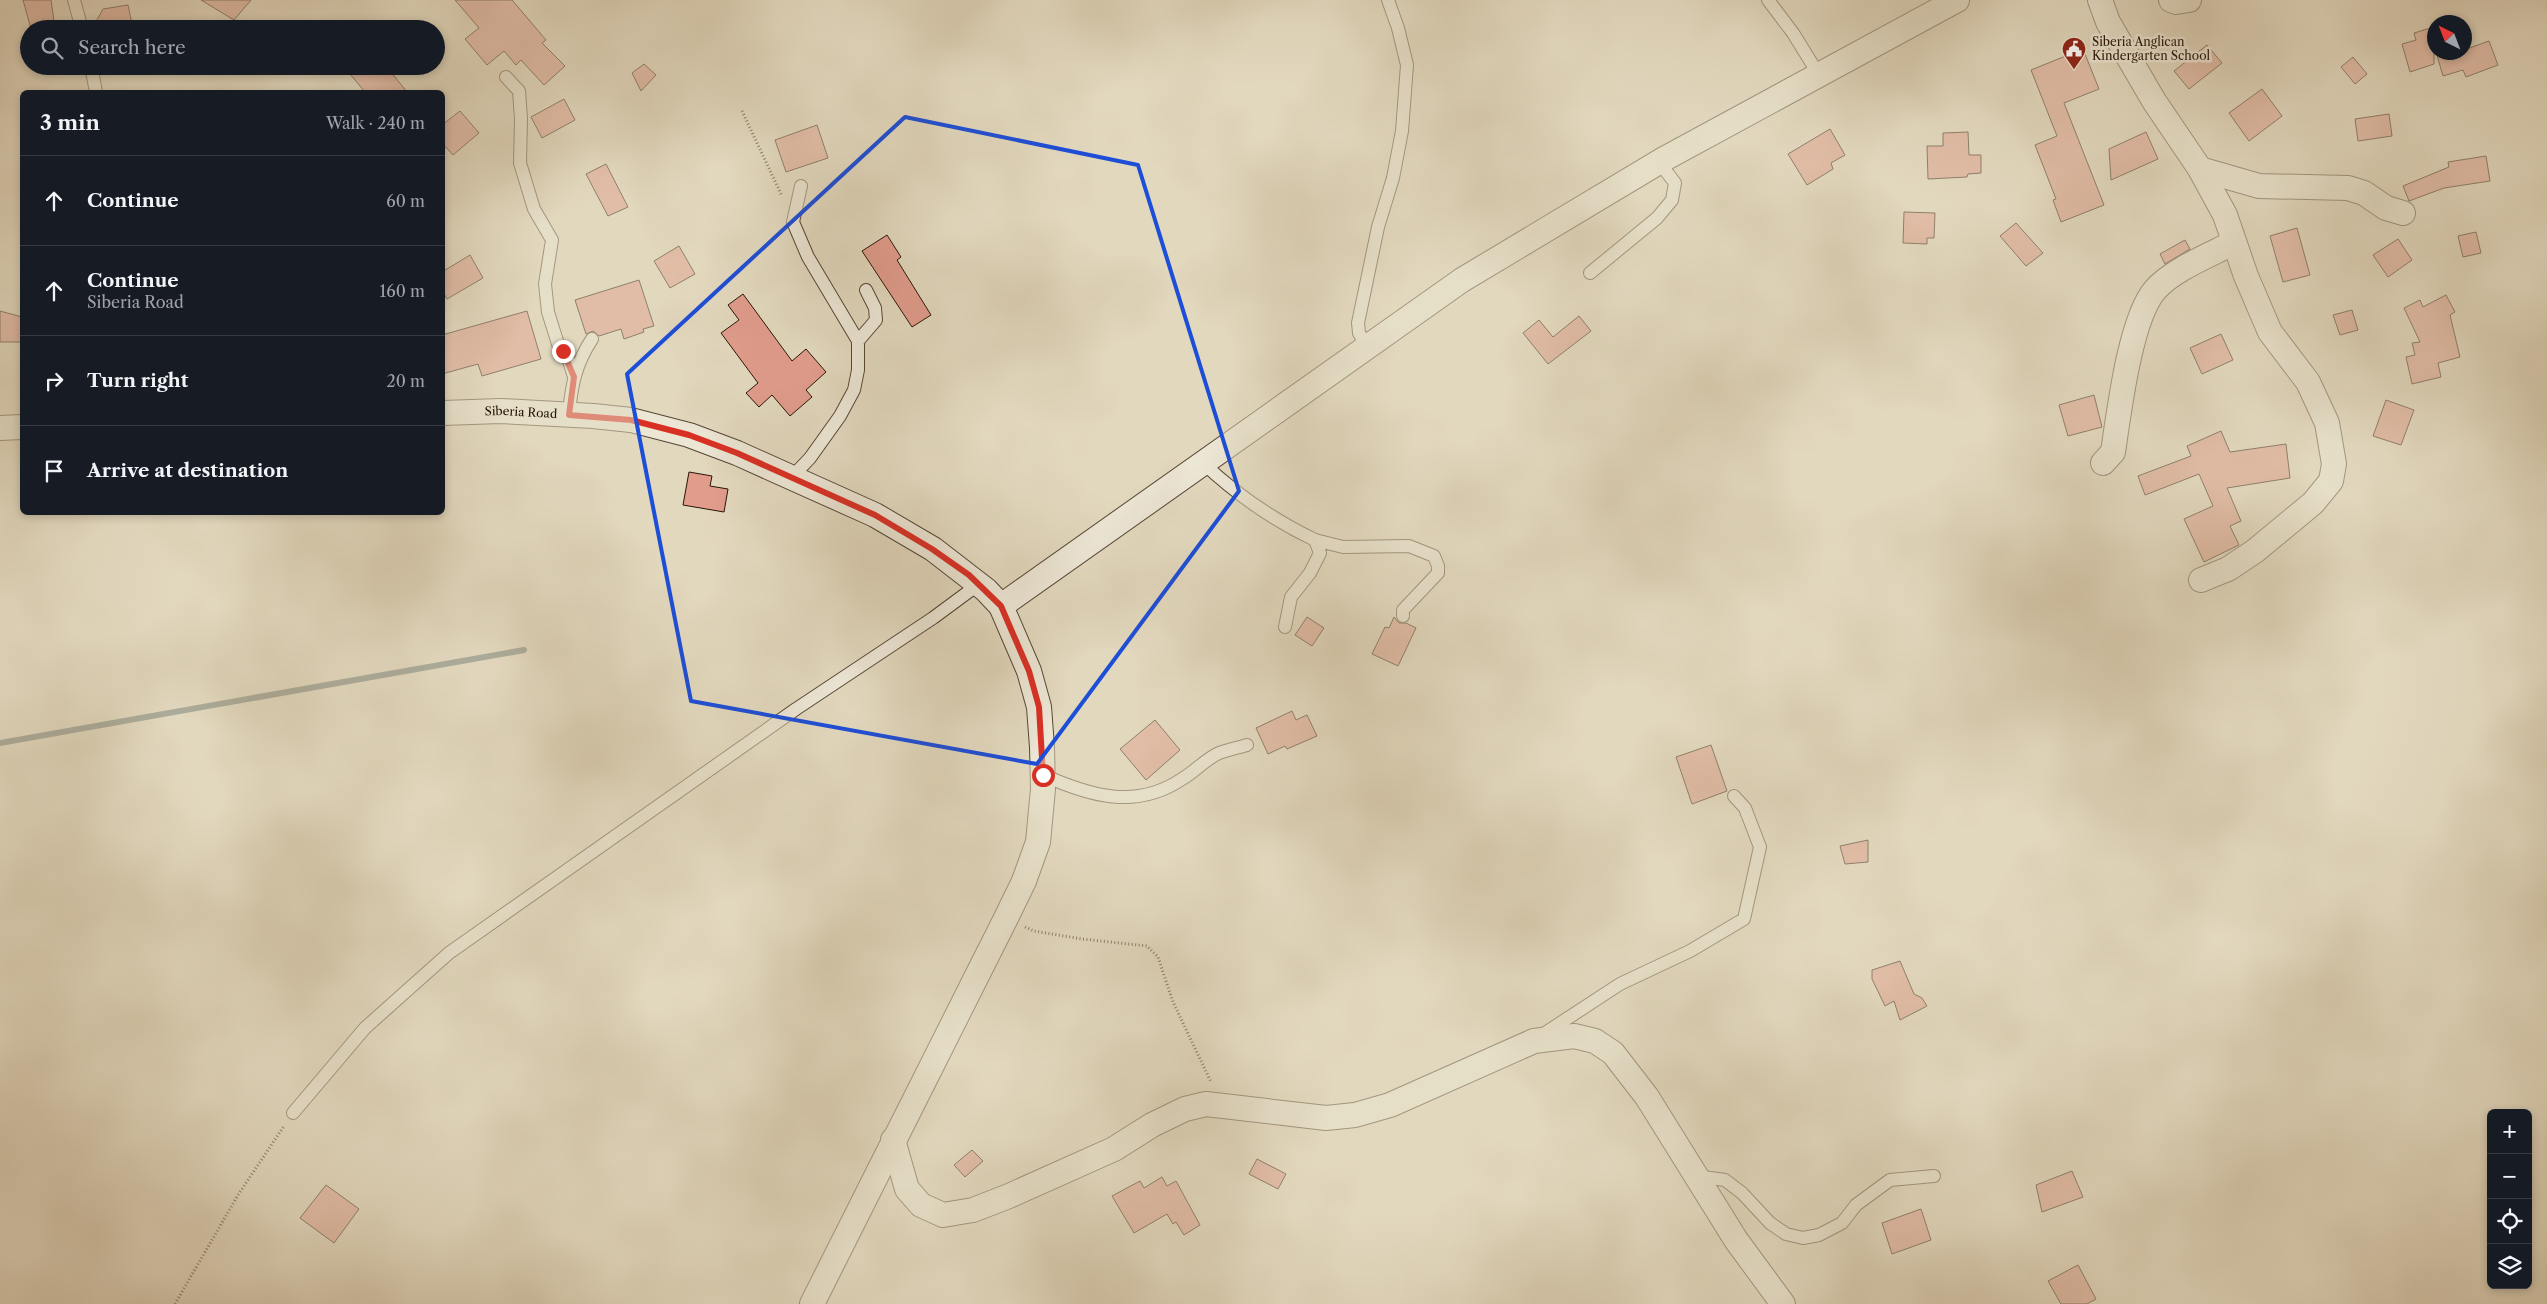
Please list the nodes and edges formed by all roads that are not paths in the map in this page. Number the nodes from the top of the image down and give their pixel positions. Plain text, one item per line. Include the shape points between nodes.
1 (74, 0) edge
2 (1388, 0) edge
3 (1768, 0) edge
4 (1957, 0) edge
5 (2100, 0) edge
6 (2171, 0) edge
7 (2189, 0) edge
8 (80, 20) edge
9 (93, 75) edge
10 (1819, 75) junction
11 (506, 76) dead end
12 (96, 90) edge
13 (1659, 162) junction
14 (2200, 169) junction
15 (801, 186) dead end
16 (2403, 213) dead end
17 (2233, 243) junction
18 (1590, 273) dead end
19 (866, 290) dead end
20 (592, 339) dead end
21 (858, 341) junction
22 (1367, 347) junction
23 (574, 377) junction
24 (445, 413) edge
25 (569, 415) junction
26 (20, 427) edge
27 (0, 428) edge
28 (1203, 463) junction
29 (2103, 463) dead end
30 (791, 478) junction
31 (1315, 540) junction
32 (2201, 580) dead end
33 (978, 584) junction
34 (1001, 606) junction
35 (1403, 616) dead end
36 (1285, 626) dead end
37 (1247, 745) dead end
38 (1043, 775) junction
39 (1734, 796) dead end
40 (1534, 1041) junction
41 (293, 1113) road end
42 (893, 1140) junction
43 (1696, 1176) junction
44 (1934, 1176) dead end
45 (812, 1304) edge
46 (1783, 1304) edge

1 - 8 lane
2 - 22 lane via 1407,65 1393,178 1378,227 1358,324
3 - 10 lane
4 - 10 street
5 - 14 street via 2108,22 2154,101
6 - 7 street
9 - 12 lane
10 - 13 street
11 - 23 lane via 519,91 522,119 520,163 534,209 552,240 545,284 548,312 558,344
13 - 18 lane via 1675,183 1672,200 1640,233
13 - 22 street via 1462,280
14 - 16 street via 2259,186 2348,188
14 - 17 street via 2225,214
15 - 21 lane via 793,222 808,257
17 - 29 street via 2160,286 2142,309 2113,452
17 - 32 street via 2270,332 2320,403 2334,464 2331,481 2314,503 2255,551 2228,569
19 - 21 lane via 875,308 876,320
20 - 23 lane via 583,352
21 - 30 lane via 854,390 810,458
22 - 28 street
23 - 25 lane
24 - 25 street, Siberia Road via 501,411
25 - 30 street, Siberia Road via 631,420 689,435
26 - 27 street
28 - 31 lane via 1231,489 1283,525
28 - 34 street
30 - 33 street, Siberia Road via 898,528
31 - 35 lane via 1343,547 1409,546 1434,556 1438,573 1403,610
31 - 36 lane via 1320,553 1310,573 1291,597
33 - 34 street, Siberia Road
33 - 41 lane via 449,953 365,1028
34 - 38 street via 1029,671 1039,707
37 - 38 lane via 1217,754 1181,780 1137,798 1113,797 1072,788
38 - 42 street via 1038,842 1024,881
39 - 40 lane via 1745,808 1760,848 1744,919 1690,951 1620,984
40 - 42 street via 1390,1105 1355,1115 1326,1118 1206,1104 1185,1109 1114,1149 1009,1196 973,1210 944,1215 921,1205 907,1189
40 - 43 street via 1574,1036 1595,1041 1613,1053 1647,1097
42 - 45 street
43 - 44 lane via 1726,1180 1770,1223 1786,1234 1803,1238 1819,1235 1842,1223 1856,1204 1890,1180
43 - 46 street via 1736,1240

